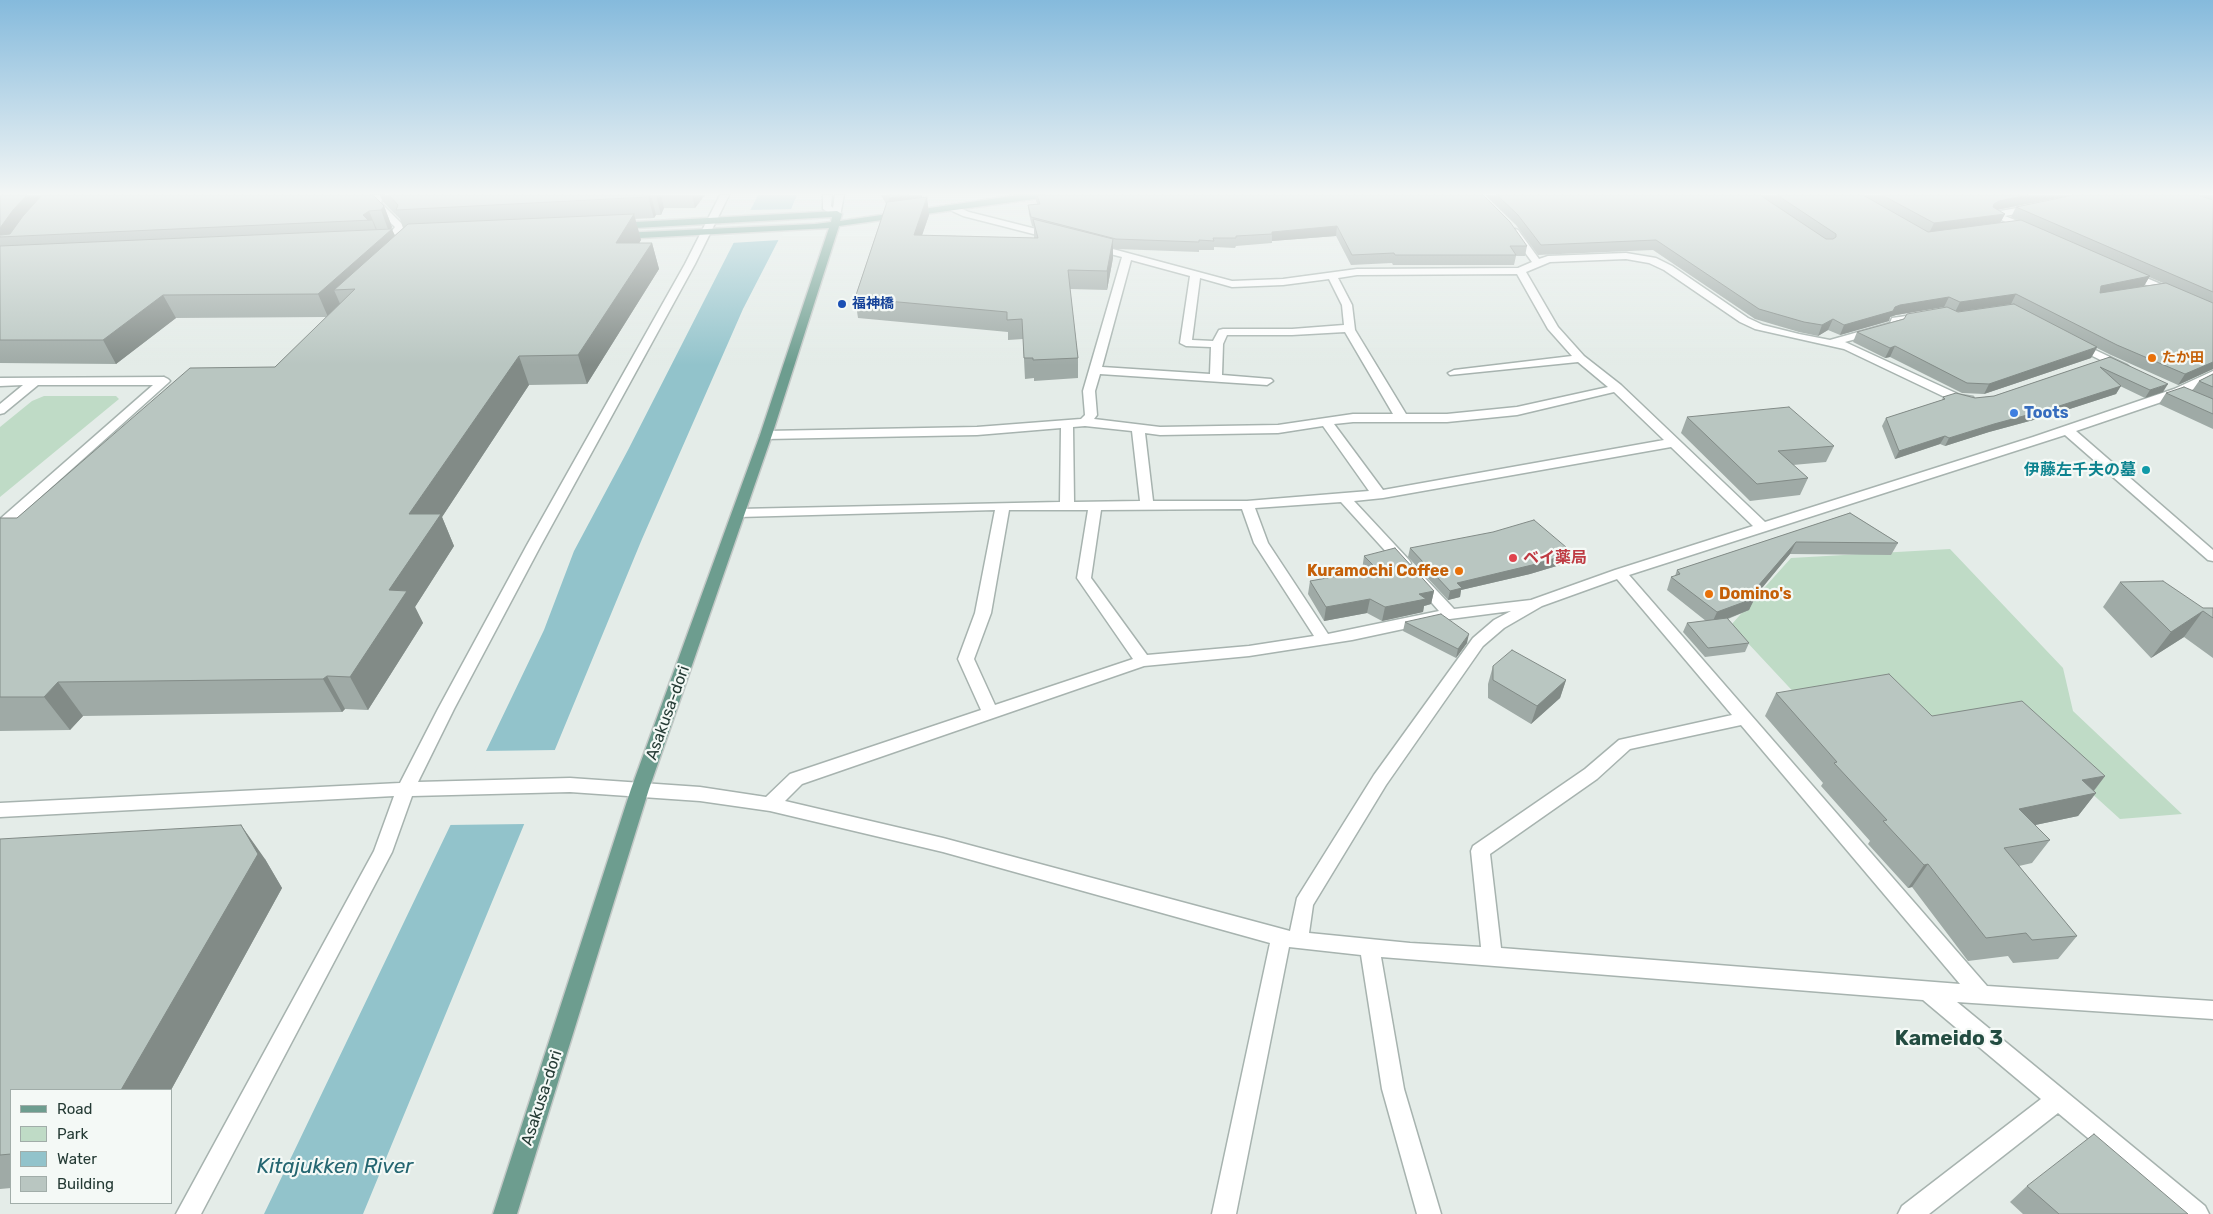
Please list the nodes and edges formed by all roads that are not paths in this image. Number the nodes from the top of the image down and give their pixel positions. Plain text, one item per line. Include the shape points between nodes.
1 (700, 252) edge
2 (822, 252) edge
3 (1111, 252) edge
4 (1528, 252) edge
5 (1127, 256) junction
6 (1537, 263) junction
7 (2120, 270) edge
8 (1520, 271) junction
9 (1195, 274) junction
10 (1332, 275) junction
11 (2161, 288) junction
12 (2144, 292) edge
13 (2178, 296) edge
14 (1935, 313) edge
15 (1350, 328) junction
16 (2063, 337) edge
17 (1830, 343) junction
18 (1217, 344) junction
19 (1580, 358) junction
20 (2106, 360) junction
21 (2088, 366) edge
22 (1097, 370) junction
23 (2133, 372) edge
24 (1454, 373) dead end
25 (2213, 374) edge
26 (1216, 378) junction
27 (1267, 380) dead end
28 (0, 382) edge
29 (35, 382) junction
30 (2160, 384) edge
31 (1618, 388) junction
32 (2184, 396) junction
33 (1978, 400) edge
34 (0, 410) edge
35 (1401, 417) junction
36 (1085, 422) junction
37 (1327, 423) junction
38 (1067, 424) junction
39 (1138, 428) junction
40 (2067, 430) junction
41 (766, 435) junction
42 (1675, 442) junction
43 (1378, 494) junction
44 (1344, 498) junction
45 (1147, 505) junction
46 (1247, 505) junction
47 (1003, 506) junction
48 (1067, 506) junction
49 (1095, 506) junction
50 (739, 513) junction
51 (0, 526) edge
52 (1762, 527) junction
53 (2213, 557) edge
54 (1620, 572) junction
55 (1536, 603) junction
56 (1450, 614) junction
57 (1324, 639) junction
58 (1143, 660) junction
59 (990, 712) junction
60 (1745, 718) junction
61 (640, 789) junction
62 (406, 790) junction
63 (770, 804) junction
64 (0, 810) edge
65 (1290, 940) junction
66 (1370, 949) junction
67 (1492, 956) junction
68 (1928, 991) junction
69 (1981, 994) junction
70 (2213, 1010) edge
71 (2057, 1100) junction
72 (188, 1214) edge
73 (504, 1214) edge
74 (1224, 1214) edge
75 (1429, 1214) edge
76 (1910, 1214) edge
77 (2196, 1214) edge

1 - 62 street via 534,545
2 - 41 main road, Asakusa-dori
3 - 5 street
4 - 6 street
5 - 9 street
5 - 22 street
6 - 8 street
6 - 17 street via 1548,259 1626,256 1652,260 1744,320 1767,329
7 - 11 street
8 - 10 street
8 - 19 street via 1552,329
9 - 10 street via 1232,284 1283,282
9 - 18 street via 1186,343
10 - 15 street via 1347,305
11 - 12 street
11 - 13 street
14 - 17 street via 1896,320 1895,324
15 - 18 street via 1224,332
15 - 35 street
16 - 20 street
17 - 33 street via 1847,346 1957,398
18 - 26 street
19 - 24 street
19 - 31 street
20 - 21 street
20 - 23 street
22 - 26 street
22 - 36 street via 1089,391 1091,415
25 - 32 street
26 - 27 street
28 - 29 street
29 - 34 street
29 - 51 street via 169,380
30 - 32 street
31 - 35 street via 1517,411 1447,418
31 - 42 street
32 - 40 street
35 - 37 street via 1353,418
36 - 38 street
36 - 39 street
37 - 39 street via 1222,431
37 - 43 street
38 - 41 street via 977,431
38 - 48 street
39 - 45 street
40 - 52 street
40 - 53 street
41 - 50 main road, Asakusa-dori
42 - 43 street
42 - 52 street
43 - 44 street
44 - 46 street
44 - 56 street
45 - 46 street
45 - 49 street
46 - 57 street via 1261,543
47 - 48 street
47 - 50 street
47 - 59 street via 982,613 966,659
48 - 49 street
49 - 58 street via 1084,578
50 - 61 main road, Asakusa-dori
52 - 54 street
54 - 55 street
54 - 60 street
55 - 56 street
55 - 65 street via 1499,624 1478,642 1380,780 1304,904
56 - 57 street
57 - 58 street via 1250,651
58 - 59 street
59 - 63 street via 796,779
60 - 67 street via 1625,744 1591,774 1480,852
60 - 69 street
61 - 62 street via 570,785
61 - 63 street
61 - 73 main road, Asakusa-dori
62 - 64 street
62 - 72 street via 383,852
63 - 65 street via 943,845
65 - 66 street
65 - 74 street
66 - 67 street
66 - 75 street via 1393,1089
67 - 68 street
68 - 69 street
68 - 71 street
69 - 70 street
71 - 76 street
71 - 77 street

